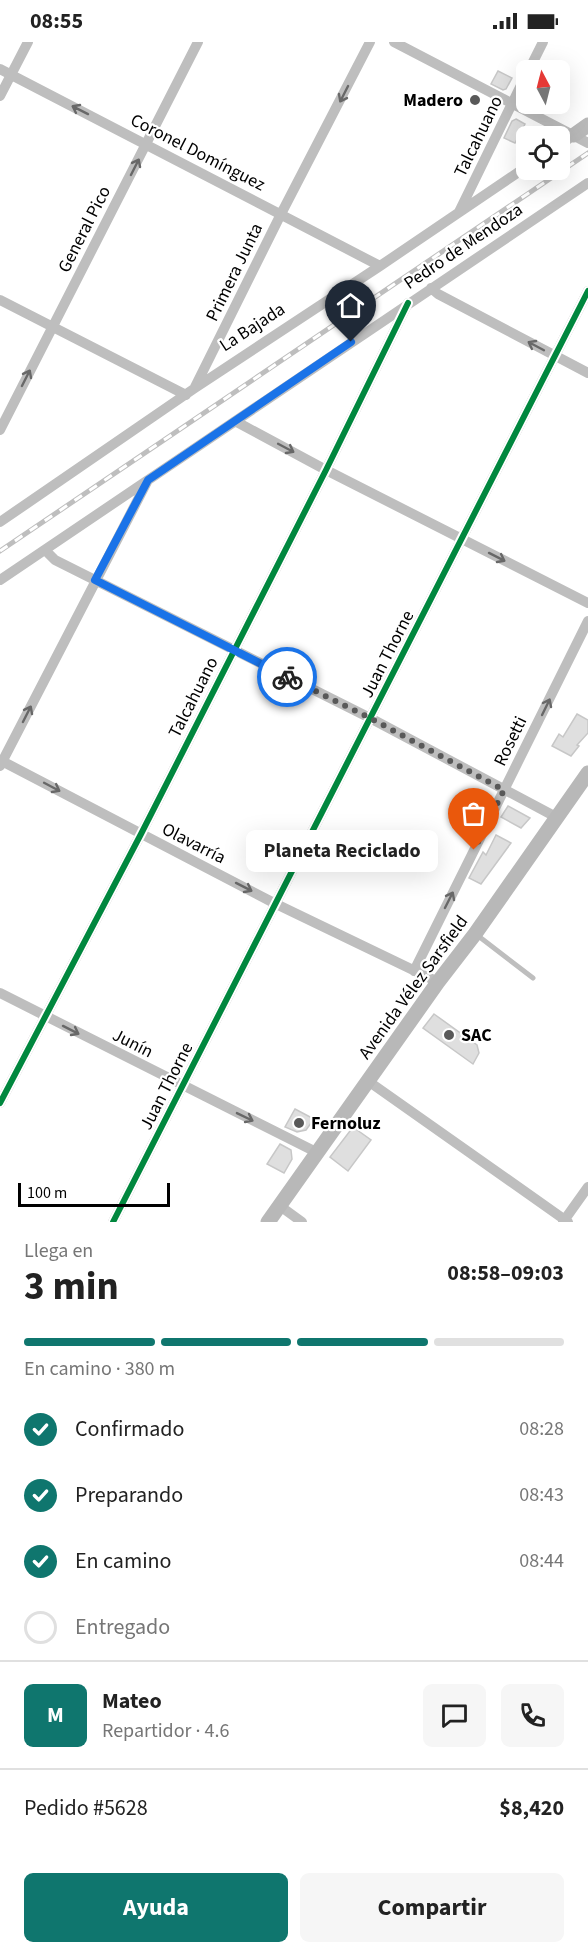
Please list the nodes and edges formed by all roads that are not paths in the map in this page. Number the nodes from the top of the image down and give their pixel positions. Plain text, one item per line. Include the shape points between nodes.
1 (28, 42) edge
2 (198, 42) edge
3 (370, 42) edge
4 (394, 42) edge
5 (543, 42) edge
6 (534, 60) edge
7 (0, 69) edge
8 (11, 75) junction
9 (0, 96) edge
10 (516, 96) edge
11 (512, 104) junction
12 (588, 125) edge
13 (573, 135) junction
14 (570, 137) edge
15 (588, 143) edge
16 (147, 144) junction
17 (516, 174) edge
18 (588, 183) edge
19 (459, 212) junction
20 (281, 214) junction
21 (380, 266) junction
22 (431, 288) junction
23 (588, 291) edge
24 (0, 300) edge
25 (408, 303) junction
26 (52, 327) junction
27 (555, 356) junction
28 (588, 373) edge
29 (191, 392) junction
30 (235, 421) junction
31 (0, 430) edge
32 (326, 470) junction
33 (148, 480) junction
34 (0, 522) edge
35 (462, 539) junction
36 (45, 550) junction
37 (0, 580) edge
38 (95, 580) junction
39 (588, 603) edge
40 (588, 621) edge
41 (233, 650) junction
42 (370, 718) junction
43 (1, 763) edge
44 (588, 773) edge
45 (504, 790) junction
46 (556, 817) junction
47 (141, 834) junction
48 (274, 903) junction
49 (475, 934) junction
50 (414, 971) junction
51 (533, 978) dead end
52 (438, 982) junction
53 (0, 993) edge
54 (45, 1017) junction
55 (368, 1081) junction
56 (183, 1086) junction
57 (0, 1103) edge
58 (316, 1152) junction
59 (588, 1187) edge
60 (280, 1206) junction
61 (565, 1221) edge
62 (113, 1222) edge
63 (268, 1222) edge
64 (302, 1222) edge

1 - 8 street
2 - 16 street, General Pico
3 -> 20 street, Primera Junta
4 - 11 street
5 - 6 street
7 - 8 street, Coronel Domínguez
8 - 9 street
16 -> 8 street, Coronel Domínguez
10 - 11 street, Talcahuano
11 - 13 street
11 - 19 street, Talcahuano
12 - 13 main road
13 - 14 street
13 - 15 street
16 - 20 street, Coronel Domínguez
26 -> 16 street, General Pico
17 - 19 street, La Bajada
18 - 22 street, Pedro de Mendoza
19 - 21 street, La Bajada
20 - 21 street, Coronel Domínguez
20 - 29 street, Primera Junta
21 - 29 street, La Bajada
22 - 25 street, Pedro de Mendoza
27 -> 22 street
23 - 27 street, Juan Thorne
24 - 26 street
25 - 30 street, Pedro de Mendoza
25 - 32 street, Talcahuano
26 - 29 street
31 -> 26 street, General Pico
27 - 28 street
27 - 35 street, Juan Thorne
29 - 34 street, La Bajada
30 -> 32 street
30 - 33 street, Pedro de Mendoza
32 - 35 street
32 - 41 street, Talcahuano
33 - 36 street, Pedro de Mendoza
33 - 38 street
35 -> 39 street
35 - 42 street, Juan Thorne
36 - 37 street, Pedro de Mendoza
36 - 38 street via 55,560
38 - 41 street
43 -> 38 street
45 -> 40 street, Rosetti
41 - 42 street
41 - 47 street, Talcahuano
42 - 45 street
42 - 48 street, Juan Thorne
43 -> 47 street, Olavarría
44 - 46 main road, Avenida Vélez Sarsfield
45 - 46 street
50 -> 45 street, Rosetti
46 - 49 main road, Avenida Vélez Sarsfield
47 -> 48 street, Olavarría
47 - 54 street, Talcahuano
48 - 50 street, Olavarría
48 - 56 street, Juan Thorne
49 - 51 lane
49 - 52 main road, Avenida Vélez Sarsfield
50 - 52 street, Olavarría
52 - 55 main road, Avenida Vélez Sarsfield
53 - 54 street, Junín
54 -> 56 street, Junín
54 - 57 street, Talcahuano
55 - 58 main road, Avenida Vélez Sarsfield
55 - 61 street
56 -> 58 street, Junín
56 - 62 street, Juan Thorne
58 - 60 main road, Avenida Vélez Sarsfield
59 - 61 street
60 - 63 main road, Avenida Vélez Sarsfield
60 - 64 street

